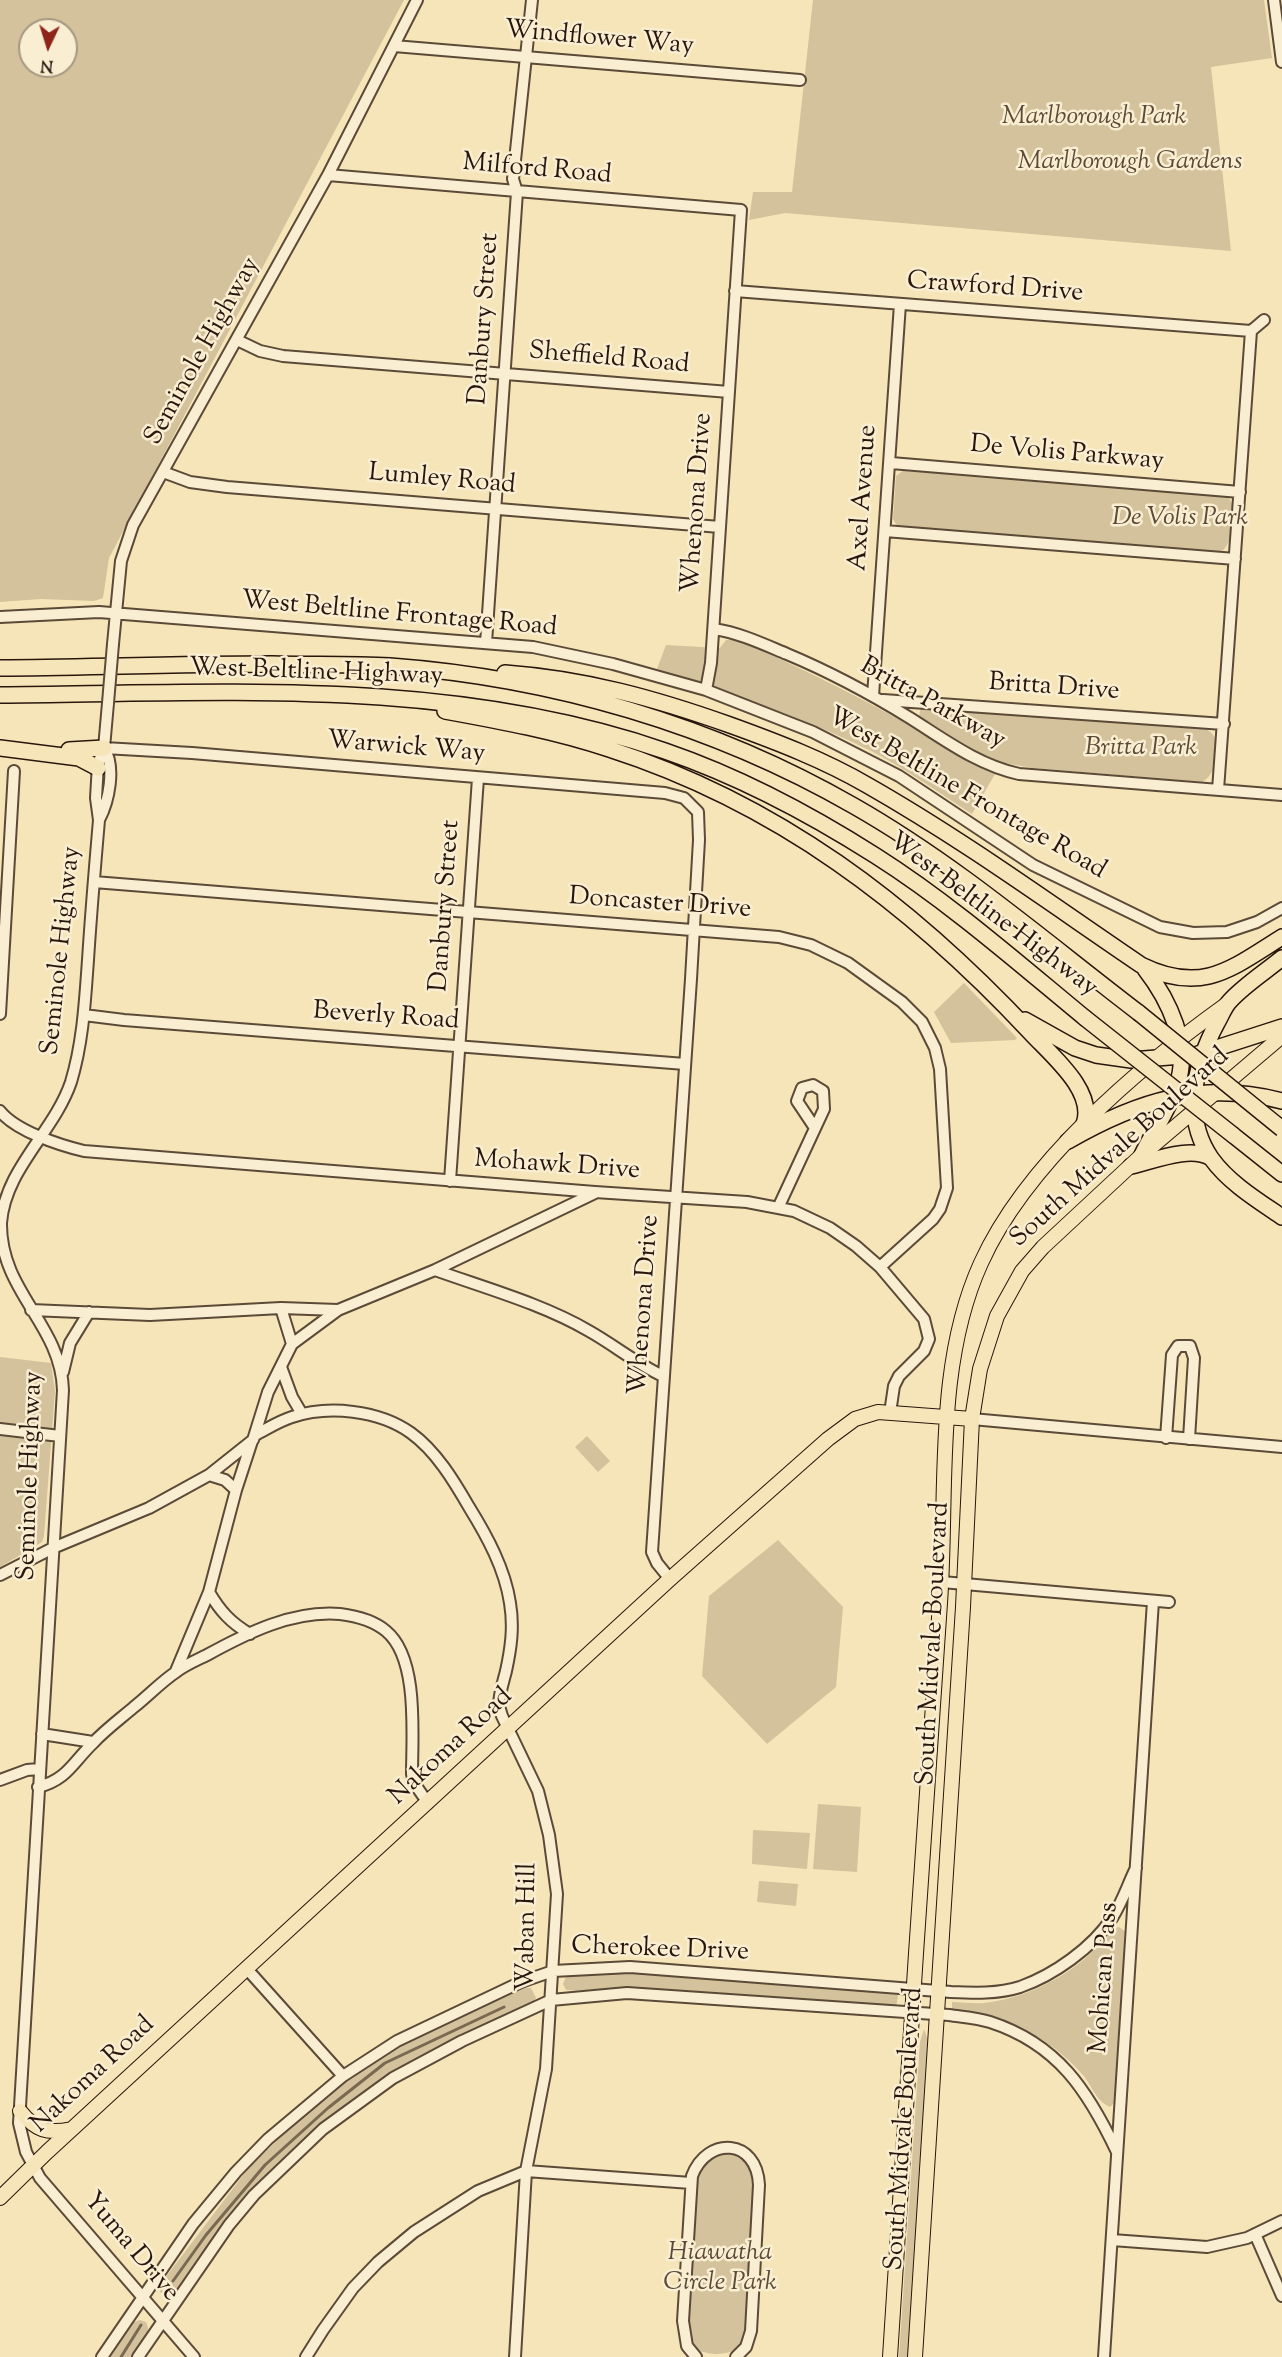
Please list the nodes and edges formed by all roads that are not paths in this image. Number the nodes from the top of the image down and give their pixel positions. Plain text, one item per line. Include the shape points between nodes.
1 (417, 0) edge
2 (532, 0) edge
3 (1274, 0) edge
4 (1281, 38) edge
5 (394, 46) junction
6 (525, 57) junction
7 (1282, 62) edge
8 (800, 80) dead end
9 (328, 176) junction
10 (518, 192) junction
11 (741, 210) joint
12 (735, 291) junction
13 (900, 304) junction
14 (1264, 320) dead end
15 (1251, 331) junction
16 (237, 340) junction
17 (505, 373) junction
18 (729, 392) junction
19 (891, 464) junction
20 (163, 472) junction
21 (1240, 492) junction
22 (495, 508) junction
23 (720, 527) junction
24 (885, 531) junction
25 (1235, 559) junction
26 (116, 614) junction
27 (21, 616) junction
28 (0, 617) edge
29 (0, 623) edge
30 (714, 629) junction
31 (486, 643) junction
32 (391, 666) junction
33 (0, 668) edge
34 (706, 690) junction
35 (345, 694) junction
36 (0, 695) edge
37 (877, 698) junction
38 (1224, 724) junction
39 (104, 748) junction
40 (6, 749) edge
41 (98, 768) junction
42 (14, 771) dead end
43 (478, 778) junction
44 (1218, 790) junction
45 (1282, 795) edge
46 (698, 812) joint
47 (99, 820) junction
48 (94, 882) junction
49 (1282, 908) edge
50 (469, 914) junction
51 (693, 930) junction
52 (1282, 937) edge
53 (1282, 958) edge
54 (1141, 965) junction
55 (1228, 1003) junction
56 (1012, 1013) junction
57 (0, 1014) edge
58 (84, 1015) junction
59 (1282, 1027) edge
60 (1282, 1036) edge
61 (1179, 1040) junction
62 (459, 1047) junction
63 (1202, 1053) junction
64 (1181, 1057) junction
65 (1155, 1059) junction
66 (684, 1064) junction
67 (1219, 1091) junction
68 (1194, 1094) junction
69 (1172, 1097) junction
70 (1282, 1101) edge
71 (0, 1111) edge
72 (1195, 1111) junction
73 (1084, 1124) junction
74 (815, 1128) dead end
75 (1282, 1129) edge
76 (41, 1136) junction
77 (1068, 1141) junction
78 (1211, 1158) junction
79 (1136, 1160) junction
80 (1282, 1174) edge
81 (450, 1181) junction
82 (595, 1192) junction
83 (675, 1198) junction
84 (778, 1208) junction
85 (1282, 1217) edge
86 (880, 1267) junction
87 (435, 1270) junction
88 (281, 1308) junction
89 (338, 1310) junction
90 (31, 1311) junction
91 (89, 1312) junction
92 (292, 1344) junction
93 (281, 1367) junction
94 (63, 1375) junction
95 (663, 1376) junction
96 (891, 1413) junction
97 (302, 1414) junction
98 (948, 1417) junction
99 (972, 1419) junction
100 (0, 1429) edge
101 (60, 1436) junction
102 (254, 1437) junction
103 (1166, 1437) junction
104 (1189, 1439) junction
105 (1282, 1447) edge
106 (209, 1475) junction
107 (236, 1490) junction
108 (54, 1548) junction
109 (0, 1575) edge
110 (670, 1579) junction
111 (942, 1582) junction
112 (964, 1584) junction
113 (210, 1592) junction
114 (1153, 1601) junction
115 (1169, 1602) dead end
116 (250, 1634) junction
117 (176, 1671) junction
118 (508, 1729) junction
119 (42, 1734) junction
120 (93, 1742) junction
121 (39, 1769) junction
122 (0, 1780) edge
123 (38, 1787) junction
124 (428, 1803) junction
125 (1136, 1868) junction
126 (247, 1970) junction
127 (552, 1971) junction
128 (913, 1988) junction
129 (938, 1990) junction
130 (551, 2000) junction
131 (912, 2013) junction
132 (937, 2014) junction
133 (343, 2076) junction
134 (20, 2111) junction
135 (72, 2129) junction
136 (1117, 2152) junction
137 (33, 2166) junction
138 (526, 2171) junction
139 (691, 2183) junction
140 (0, 2198) edge
141 (1282, 2221) edge
142 (1255, 2234) junction
143 (1112, 2240) junction
144 (1282, 2296) edge
145 (143, 2298) junction
146 (163, 2322) junction
147 (102, 2357) edge
148 (138, 2357) edge
149 (194, 2357) edge
150 (306, 2357) edge
151 (515, 2357) edge
152 (696, 2357) edge
153 (736, 2357) edge
154 (890, 2357) edge
155 (915, 2357) edge
156 (1104, 2357) edge

1 - 5 street, Seminole Highway
2 - 6 street, Danbury Street
3 - 4 street
4 - 7 street
5 - 6 street, Windflower Way
5 - 9 street, Seminole Highway
6 - 8 street, Windflower Way
6 - 10 street, Danbury Street via 513,178
9 - 10 street, Milford Road
9 - 16 street, Seminole Highway
10 - 11 street, Milford Road
10 - 17 street, Danbury Street
11 - 12 street, Whenona Drive
12 - 13 street, Crawford Drive
12 - 18 street, Whenona Drive
13 - 15 street, Crawford Drive
13 - 19 street, Axel Avenue
14 - 15 street
15 - 21 street
16 - 17 street, Sheffield Road via 283,356
16 - 20 street, Seminole Highway
17 - 18 street, Sheffield Road
17 - 22 street, Danbury Street
18 - 23 street, Whenona Drive
19 - 21 street, De Volis Parkway
19 - 24 street, Axel Avenue
20 - 22 street, Lumley Road via 190,482 227,487
20 - 26 street, Seminole Highway via 126,544
21 - 25 street
22 - 23 street, Lumley Road
22 - 31 street, Danbury Street
23 - 30 street, Whenona Drive
24 - 25 street
24 - 37 street, Axel Avenue
25 - 38 street
26 - 27 street, West Beltline Frontage Road
26 - 31 street, West Beltline Frontage Road
26 - 39 street, Seminole Highway, bridge
27 - 28 street, West Beltline Frontage Road
27 - 29 street, West Beltline Frontage Road
30 - 34 street, Whenona Drive
30 - 37 street, Britta Parkway via 755,640
31 - 34 street, West Beltline Frontage Road via 579,656
32 - 33 highway, West Beltline Highway
32 - 54 highway via 591,683 678,707 772,740 867,784
32 - 75 highway, West Beltline Highway, bridge via 503,681 595,701 702,733 781,767 853,805 981,890
34 - 49 street, West Beltline Frontage Road via 848,748 899,776 1034,865 1145,921 1176,931 1208,934 1257,922
35 - 36 highway, West Beltline Highway
35 - 56 highway via 570,737 642,760 712,791 808,842 857,875 926,930
35 - 80 highway, West Beltline Highway, bridge via 449,702 523,714 633,741 701,764 770,796 876,856 958,914
37 - 38 street, Britta Drive
37 - 44 street, Britta Parkway via 970,756 1003,770
38 - 44 street
39 - 40 highway
39 - 41 street, Seminole Highway
39 - 43 street, Warwick Way
39 - 47 street, Seminole Highway via 110,765 106,801
40 - 41 highway via 79,758
41 - 47 street, Seminole Highway
42 - 57 street
43 - 46 street, Warwick Way via 665,793 684,798
43 - 50 street, Danbury Street
44 - 45 street, Britta Parkway
46 - 51 street, Whenona Drive
47 - 48 street, Seminole Highway
48 - 50 street, Doncaster Drive
48 - 58 street, Seminole Highway
50 - 51 street, Doncaster Drive
50 - 62 street, Danbury Street
51 - 66 street, Whenona Drive
51 - 86 street, Doncaster Drive via 780,937 811,945 848,963 902,1002 922,1022 940,1069 947,1188 933,1219
52 - 54 highway via 1234,967 1201,978 1178,979
53 - 55 highway
54 - 61 highway via 1168,1005
55 - 61 main road, South Midvale Boulevard
55 - 63 highway
56 - 65 highway via 1096,1055
56 - 73 highway via 1083,1095 1088,1108
58 - 62 street, Beverly Road
58 - 76 street, Seminole Highway via 70,1085
59 - 63 highway
60 - 67 main road, South Midvale Boulevard
61 - 64 highway
61 - 65 main road, South Midvale Boulevard
62 - 66 street, Beverly Road
62 - 81 street, Danbury Street
63 - 64 highway
63 - 68 highway
64 - 65 highway
64 - 69 highway
65 - 73 main road, South Midvale Boulevard
66 - 83 street, Whenona Drive
67 - 68 highway
67 - 70 highway
67 - 72 main road, South Midvale Boulevard
68 - 69 highway
68 - 72 highway
69 - 77 highway via 1129,1110
69 - 79 highway
71 - 76 street, Mohawk Drive
72 - 78 highway
72 - 79 main road, South Midvale Boulevard
73 - 77 main road, South Midvale Boulevard
74 - 84 street
76 - 81 street, Mohawk Drive via 96,1153
76 - 90 street, Seminole Highway via 11,1185 1,1223 4,1259
77 - 98 main road, South Midvale Boulevard via 1028,1187 980,1266 957,1340
78 - 79 highway via 1188,1152
78 - 85 highway via 1249,1194
79 - 99 main road, South Midvale Boulevard via 1058,1230 1017,1279 987,1342
81 - 82 street, Mohawk Drive
82 - 83 street, Mohawk Drive
82 - 87 street
83 - 84 street, Mohawk Drive
83 - 95 street, Whenona Drive
84 - 86 street, Mohawk Drive via 830,1228
86 - 96 street, Mohawk Drive via 924,1319 929,1339 924,1351 899,1376 893,1388
87 - 89 street
87 - 95 street via 588,1330
88 - 89 street
88 - 91 street via 185,1314
88 - 92 street
89 - 92 street
90 - 91 street
90 - 94 street, Seminole Highway via 53,1346
91 - 94 street via 70,1343
92 - 93 street
93 - 97 street
93 - 102 street via 268,1392
94 - 101 street, Seminole Highway
95 - 110 street, Whenona Drive via 652,1552
96 - 98 main road, Nakoma Road
96 - 110 main road, Nakoma Road via 866,1414 828,1439
97 - 102 street, Waban Hill
97 - 118 street, Waban Hill via 357,1413 399,1426 423,1443 456,1485 490,1545 510,1600 513,1635 499,1698 501,1716
98 - 99 main road, Nakoma Road
98 - 111 main road, South Midvale Boulevard
99 - 103 street
99 - 112 main road, South Midvale Boulevard
100 - 101 street
101 - 108 street, Seminole Highway
102 - 106 street, Waban Hill
102 - 107 street
103 - 104 street
103 - 104 street via 1172,1355 1178,1346 1184,1345 1191,1346 1194,1358
104 - 105 street
106 - 107 street via 225,1480
106 - 108 street, Waban Hill via 149,1508
107 - 113 street
108 - 109 street, Waban Hill
108 - 119 street, Seminole Highway
110 - 118 main road, Nakoma Road
111 - 112 street
111 - 128 main road, South Midvale Boulevard
112 - 114 street
112 - 129 main road, South Midvale Boulevard
113 - 116 street via 234,1625
113 - 117 street
114 - 115 street
114 - 125 street, Mohican Pass
116 - 117 street
116 - 124 street via 297,1617 324,1613 365,1619 386,1630 403,1655 408,1673 412,1774
117 - 120 street
118 - 124 main road, Nakoma Road
118 - 127 street, Waban Hill via 538,1791 549,1834 557,1894
119 - 120 street
119 - 121 street, Seminole Highway
120 - 123 street via 65,1776
121 - 122 street
121 - 123 street, Seminole Highway
123 - 134 street, Seminole Highway
124 - 126 main road, Nakoma Road
125 - 129 street, Cherokee Drive via 1112,1918 1090,1943 1062,1965 1020,1987 994,1992
125 - 136 street, Mohican Pass
126 - 133 street
126 - 135 main road, Nakoma Road
127 - 128 street, Cherokee Drive via 630,1967
127 - 130 street, Waban Hill
127 - 133 street, Cherokee Drive via 397,2041
128 - 129 street, Cherokee Drive
128 - 131 main road, South Midvale Boulevard
129 - 132 main road, South Midvale Boulevard
130 - 131 street, Cherokee Drive via 627,1993
130 - 138 street, Waban Hill via 546,2069
130 - 146 street, Cherokee Drive via 393,2078 323,2129 254,2195 229,2225
131 - 132 street, Cherokee Drive
131 - 154 main road, South Midvale Boulevard
132 - 136 street, Cherokee Drive via 989,2022 1050,2053 1100,2116
132 - 155 main road, South Midvale Boulevard
133 - 145 street, Cherokee Drive via 268,2139 236,2172 193,2224
134 - 135 main road via 38,2129
134 - 137 street, Seminole Highway via 21,2134
135 - 137 main road, Nakoma Road
136 - 143 street, Mohican Pass
137 - 140 main road, Nakoma Road
137 - 145 street, Yuma Drive
138 - 139 street
138 - 150 street via 478,2191 405,2239 353,2288
138 - 151 street, Waban Hill
139 - 152 street via 683,2321 687,2346
139 - 153 street via 698,2163 713,2150 740,2150 757,2167 751,2331 746,2347
141 - 142 street
142 - 143 street via 1207,2247
142 - 144 street
143 - 156 street, Mohican Pass
145 - 146 street, Yuma Drive
145 - 147 street, Cherokee Drive
146 - 148 street, Cherokee Drive
146 - 149 street, Yuma Drive

